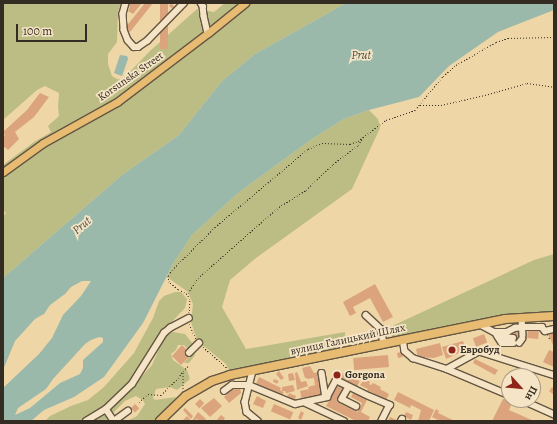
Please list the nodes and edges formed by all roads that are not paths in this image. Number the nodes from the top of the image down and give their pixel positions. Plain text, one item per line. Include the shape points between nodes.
1 (126, 3) edge
2 (184, 3) edge
3 (201, 3) edge
4 (244, 3) edge
5 (208, 33) junction
6 (3, 172) edge
7 (366, 315) dead end
8 (554, 316) edge
9 (522, 317) junction
10 (189, 318) road end
11 (478, 324) junction
12 (523, 327) junction
13 (554, 329) edge
14 (495, 332) junction
15 (403, 339) junction
16 (199, 343) road end
17 (384, 343) junction
18 (190, 352) dead end
19 (447, 369) junction
20 (253, 371) junction
21 (322, 373) dead end
22 (554, 375) edge
23 (249, 385) junction
24 (349, 386) junction
25 (224, 391) dead end
26 (501, 392) edge
27 (326, 397) junction
28 (306, 402) junction
29 (356, 406) dead end
30 (540, 408) edge
31 (106, 409) junction
32 (128, 411) dead end
33 (554, 414) edge
34 (86, 421) edge
35 (114, 421) edge
36 (160, 421) edge
37 (258, 421) edge
38 (344, 421) edge
39 (382, 421) edge

1 - 2 street via 122,14 124,30 134,47 147,41
3 - 5 street
4 - 5 main road, Korsunska Street
5 - 6 main road, Korsunska Street via 117,102 43,143
7 - 17 street via 381,329
8 - 9 highway, вулиця Галицький Шлях
9 - 11 highway, вулиця Галицький Шлях
9 - 12 street
10 - 31 street via 164,333 132,384
11 - 14 street
11 - 15 highway, вулиця Галицький Шлях
12 - 13 street via 542,327 545,331
12 - 14 street
12 - 14 street via 518,340 503,337
15 - 17 highway, вулиця Галицький Шлях
15 - 19 street via 406,351 414,358
16 - 18 street
17 - 20 highway, вулиця Галицький Шлях
19 - 22 street via 481,352
19 - 26 street
20 - 23 street
20 - 36 highway, вулиця Галицький Шлях via 212,381 186,396
21 - 27 street
23 - 25 street via 232,385
23 - 28 street via 290,404
23 - 37 street via 247,412
24 - 27 street via 336,380
24 - 29 street via 342,399
24 - 39 street via 390,405
27 - 28 street
28 - 38 street
30 - 33 street
31 - 34 street
31 - 35 street
32 - 35 street

